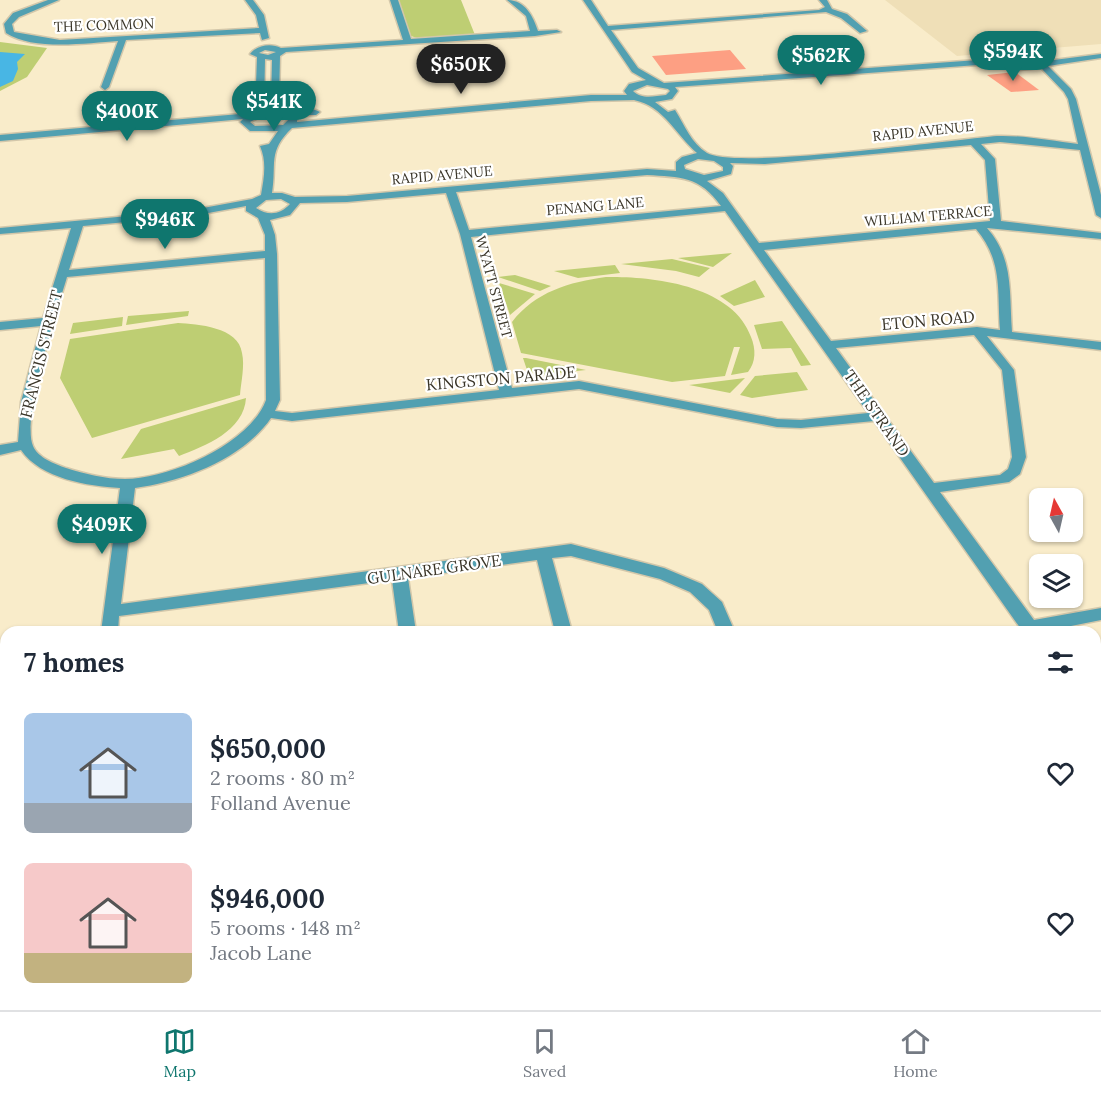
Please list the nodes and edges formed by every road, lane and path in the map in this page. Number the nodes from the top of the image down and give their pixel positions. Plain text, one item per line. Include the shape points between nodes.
1 (55, 0) edge
2 (249, 0) edge
3 (394, 0) edge
4 (511, 0) edge
5 (587, 0) edge
6 (823, 0) edge
7 (827, 10) junction
8 (606, 28) junction
9 (863, 31) dead end
10 (10, 33) junction
11 (265, 33) junction
12 (558, 33) dead end
13 (535, 34) junction
14 (0, 36) edge
15 (123, 39) junction
16 (408, 42) junction
17 (1101, 50) edge
18 (278, 51) junction
19 (261, 53) junction
20 (1101, 56) edge
21 (1036, 58) junction
22 (1013, 64) junction
23 (1044, 65) junction
24 (635, 70) junction
25 (662, 84) junction
26 (632, 86) junction
27 (105, 87) dead end
28 (671, 96) junction
29 (634, 97) junction
30 (648, 100) junction
31 (1073, 106) junction
32 (285, 112) junction
33 (255, 114) junction
34 (675, 122) junction
35 (286, 126) junction
36 (251, 128) junction
37 (0, 138) edge
38 (686, 139) junction
39 (973, 141) junction
40 (0, 145) edge
41 (1083, 147) junction
42 (269, 154) junction
43 (705, 156) junction
44 (722, 160) junction
45 (682, 161) junction
46 (765, 161) junction
47 (647, 172) junction
48 (270, 175) junction
49 (723, 175) junction
50 (692, 176) junction
51 (450, 190) junction
52 (1099, 193) edge
53 (719, 195) junction
54 (282, 196) junction
55 (266, 197) junction
56 (294, 204) junction
57 (728, 208) junction
58 (256, 210) junction
59 (284, 214) junction
60 (1101, 215) edge
61 (78, 224) junction
62 (996, 224) junction
63 (978, 225) junction
64 (0, 231) edge
65 (465, 234) junction
66 (270, 235) junction
67 (1101, 236) edge
68 (757, 247) junction
69 (271, 254) junction
70 (62, 274) junction
71 (49, 321) junction
72 (0, 326) edge
73 (977, 331) junction
74 (1005, 333) junction
75 (829, 345) junction
76 (1101, 346) edge
77 (506, 392) junction
78 (269, 414) junction
79 (877, 416) junction
80 (26, 445) junction
81 (0, 450) edge
82 (128, 484) junction
83 (930, 488) junction
84 (543, 554) junction
85 (399, 574) junction
86 (112, 611) junction
87 (1101, 614) edge
88 (110, 626) edge
89 (407, 626) edge
90 (562, 626) edge
91 (724, 626) edge
92 (1030, 626) edge
93 (1046, 626) edge

1 - 10 street, THE COMMON via 16,15 8,24
2 - 11 street via 260,15
3 - 16 street
4 - 13 street via 529,15
5 - 8 street
6 - 7 street via 829,5
7 - 8 street
7 - 9 street via 844,16
8 - 24 street
10 - 14 street
10 - 15 street, THE COMMON via 60,42
11 - 15 street, THE COMMON
11 - 18 street
11 - 19 street
12 - 13 street
13 - 16 street
15 - 27 street
16 - 18 street
17 - 21 street
18 - 19 street
18 - 32 street via 275,102
19 - 33 street
20 - 23 street
21 - 22 street via 1016,55
21 - 23 street
22 - 23 street
22 - 25 street
22 - 28 street via 695,89
22 - 31 street via 1055,85
23 - 31 street via 1068,91
24 - 25 street
24 - 26 street
25 - 26 street
25 - 28 street via 671,87
26 - 29 street via 630,94
26 - 32 street
28 - 30 street
28 - 34 street
29 - 30 street
29 - 35 street
30 - 34 street
31 - 41 street
32 - 33 street
32 - 35 street via 294,116
33 - 36 street via 245,122
33 - 37 street
34 - 38 street
35 - 36 street
35 - 42 street
36 - 40 street
36 - 42 street via 262,138
38 - 43 street
38 - 45 street
39 - 41 street, RAPID AVENUE
39 - 46 street, RAPID AVENUE
39 - 62 street via 990,159
41 - 52 street
42 - 48 street
43 - 44 street, RAPID AVENUE
43 - 45 street, RAPID AVENUE
44 - 46 street, RAPID AVENUE
44 - 49 street via 728,166
45 - 47 street, RAPID AVENUE
45 - 50 street, THE STRAND via 681,171
46 - 49 street, RAPID AVENUE
47 - 50 street, RAPID AVENUE
47 - 51 street, RAPID AVENUE
48 - 54 street
48 - 55 street
49 - 50 street, RAPID AVENUE
49 - 53 street
50 - 53 street, THE STRAND
51 - 56 street, RAPID AVENUE
51 - 65 street, WYATT STREET
52 - 60 street
53 - 57 street, THE STRAND
54 - 55 street
54 - 56 street
55 - 58 street
56 - 59 street
57 - 65 street, PENANG LANE
57 - 68 street, THE STRAND
58 - 59 street
58 - 61 street
58 - 66 street
59 - 66 street
61 - 64 street
61 - 70 street, FRANCIS STREET
62 - 63 street, WILLIAM TERRACE
62 - 67 street, WILLIAM TERRACE
63 - 68 street, WILLIAM TERRACE
63 - 74 street via 993,242 1000,259
65 - 77 street, WYATT STREET
66 - 69 street
68 - 75 street, THE STRAND
69 - 70 street
69 - 78 street via 273,392
70 - 71 street, FRANCIS STREET
71 - 72 street
71 - 80 street, FRANCIS STREET via 23,425
73 - 74 street, ETON ROAD
73 - 75 street, ETON ROAD
73 - 83 street via 1008,370 1019,457 1015,471 1004,479
74 - 76 street, ETON ROAD
75 - 79 street, THE STRAND
77 - 78 street, KINGSTON PARADE via 292,417
77 - 79 street, KINGSTON PARADE via 579,385 777,423
78 - 82 street via 243,441 206,460 152,480
79 - 83 street, THE STRAND
80 - 81 street
80 - 82 street via 44,465 81,478
82 - 86 street
83 - 92 street, THE STRAND
84 - 85 street, GULNARE GROVE
84 - 90 street
84 - 91 street, GULNARE GROVE via 572,550 664,574 696,588 716,606
85 - 86 street, GULNARE GROVE
85 - 89 street
86 - 88 street
87 - 93 street

